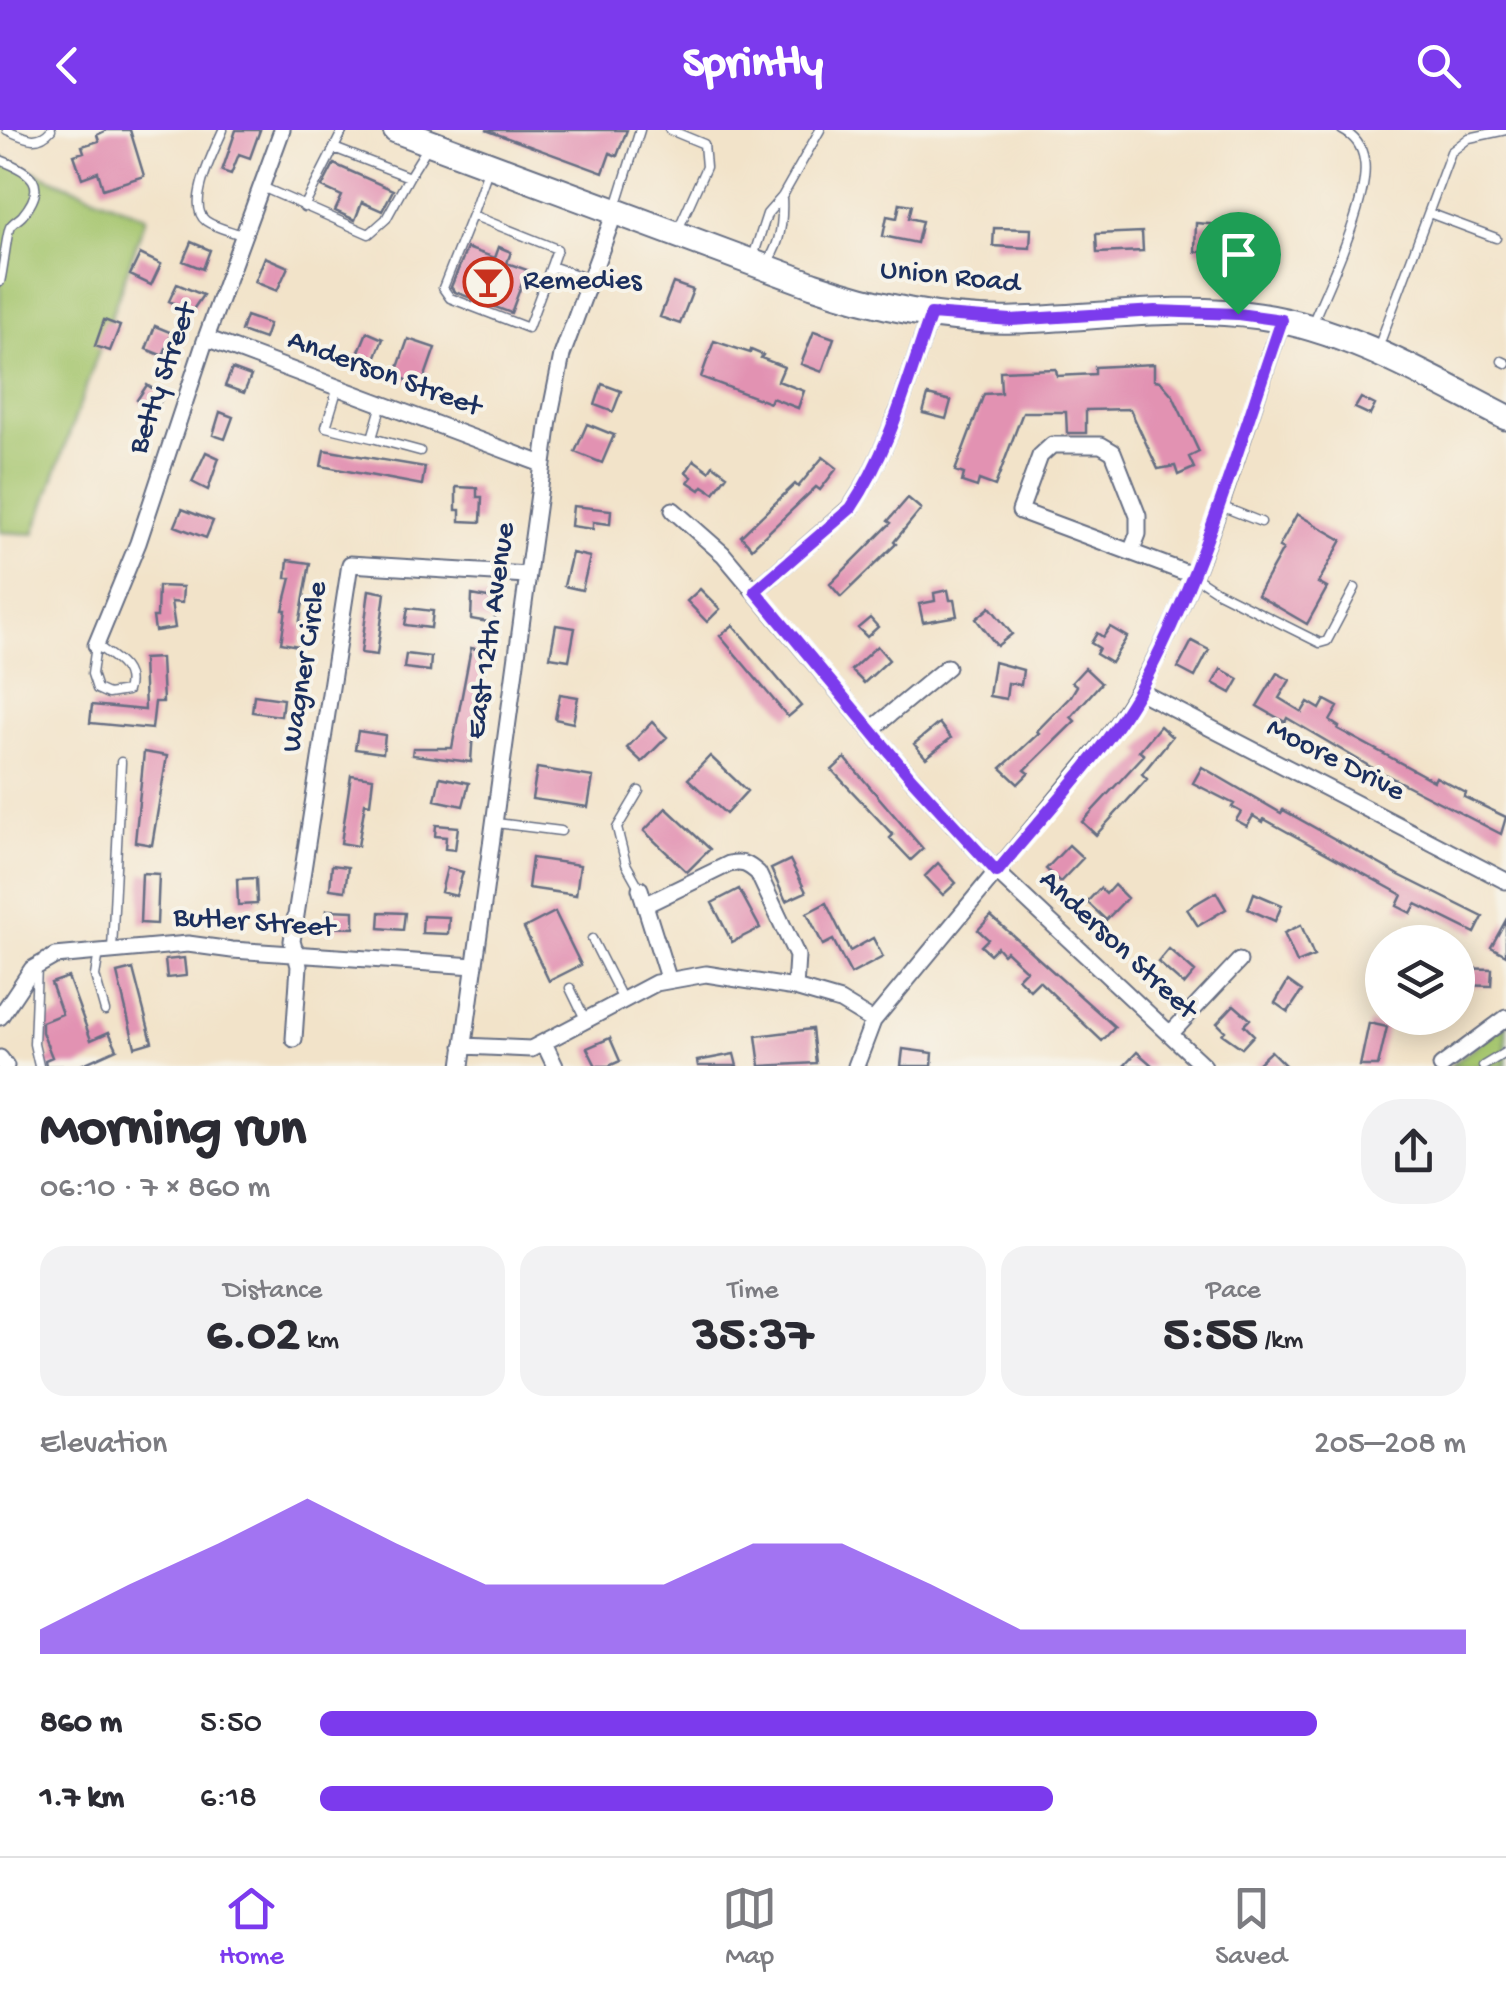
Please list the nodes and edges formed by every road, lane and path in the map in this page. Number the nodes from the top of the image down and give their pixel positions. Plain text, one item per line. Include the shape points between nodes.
1 (6, 130) edge
2 (51, 130) edge
3 (223, 130) edge
4 (282, 130) edge
5 (344, 130) edge
6 (396, 130) edge
7 (640, 130) edge
8 (670, 130) edge
9 (820, 130) edge
10 (1342, 130) edge
11 (1506, 130) edge
12 (430, 143) junction
13 (334, 148) junction
14 (0, 160) edge
15 (490, 165) junction
16 (409, 177) junction
17 (262, 187) junction
18 (782, 196) junction
19 (304, 207) junction
20 (615, 212) junction
21 (1428, 213) junction
22 (472, 215) junction
23 (5, 228) edge
24 (676, 234) junction
25 (244, 236) junction
26 (1496, 238) dead end
27 (552, 266) junction
28 (763, 266) junction
29 (590, 279) junction
30 (0, 282) edge
31 (931, 314) junction
32 (1282, 320) junction
33 (1310, 328) junction
34 (206, 338) junction
35 (1376, 353) junction
36 (338, 388) junction
37 (382, 404) junction
38 (1506, 417) edge
39 (372, 438) junction
40 (420, 451) dead end
41 (542, 464) junction
42 (1218, 505) junction
43 (673, 510) dead end
44 (1261, 522) dead end
45 (1131, 552) junction
46 (527, 574) junction
47 (1192, 575) junction
48 (1356, 588) dead end
49 (755, 591) junction
50 (96, 644) junction
51 (947, 667) dead end
52 (1139, 690) junction
53 (872, 729) junction
54 (120, 762) dead end
55 (639, 791) dead end
56 (494, 823) junction
57 (561, 831) dead end
58 (997, 872) junction
59 (1506, 881) edge
60 (642, 897) junction
61 (592, 939) dead end
62 (106, 951) junction
63 (295, 953) junction
64 (1239, 960) dead end
65 (37, 964) junction
66 (474, 966) junction
67 (668, 978) junction
68 (570, 988) dead end
69 (795, 988) junction
70 (623, 1000) junction
71 (105, 1011) dead end
72 (0, 1017) edge
73 (1506, 1018) edge
74 (586, 1021) junction
75 (873, 1021) junction
76 (1171, 1033) junction
77 (294, 1039) dead end
78 (545, 1044) junction
79 (463, 1046) junction
80 (1506, 1052) edge
81 (0, 1058) edge
82 (6, 1066) edge
83 (39, 1066) edge
84 (461, 1066) edge
85 (555, 1066) edge
86 (856, 1066) edge
87 (1204, 1066) edge
88 (1441, 1066) edge
89 (1483, 1066) edge

1 - 2 lane via 33,140
3 - 25 lane via 197,200 199,213
4 - 17 street, Betty Street
5 - 13 lane
6 - 12 main road, Union Road
7 - 20 lane
8 - 24 lane via 704,144 706,166
9 - 18 lane
10 - 33 lane via 1359,145 1364,178
11 - 21 lane via 1469,138 1451,152
12 - 15 main road, Union Road
12 - 16 lane
13 - 16 lane
13 - 19 lane
14 - 23 lane via 36,183 35,198
15 - 20 main road, Union Road
15 - 22 lane
16 - 19 lane via 386,219 369,234
17 - 19 lane
17 - 25 street, Betty Street
18 - 28 lane via 783,220
18 - 28 lane via 767,214 756,250
20 - 24 main road, Union Road
20 - 29 street, East 12th Avenue
21 - 26 lane
21 - 35 lane
22 - 27 lane via 557,248
22 - 27 lane via 443,288 450,298 528,328
23 - 30 lane
24 - 28 main road, Union Road
25 - 34 street, Betty Street
27 - 29 lane
28 - 31 main road, Union Road via 868,302
29 - 41 street, East 12th Avenue via 560,365
31 - 32 main road, Union Road via 1011,320 1208,311
31 - 49 street via 863,490
32 - 33 main road, Union Road
32 - 42 street
33 - 35 main road, Union Road
34 - 36 street, Anderson Street
34 - 50 street, Betty Street via 138,542
35 - 38 main road, Union Road
36 - 37 street, Anderson Street
36 - 39 lane via 326,426
37 - 39 lane
37 - 41 street, Anderson Street
39 - 40 lane
41 - 46 street, East 12th Avenue
42 - 44 lane
42 - 47 street
43 - 49 street, Anderson Street
45 - 45 street via 1020,511 1040,456 1052,445 1101,445 1113,452 1138,516
45 - 47 street
46 - 56 street, East 12th Avenue
46 - 63 street, Wagner Circle via 350,564
47 - 48 lane via 1320,642 1327,641
47 - 52 street
49 - 53 street, Anderson Street
50 - 50 lane via 97,689 127,691 128,671
51 - 53 street
52 - 58 street
52 - 59 street, Moore Drive
53 - 58 street, Anderson Street
54 - 62 lane
55 - 60 lane via 617,828
56 - 57 lane
56 - 66 street, East 12th Avenue
58 - 75 street
58 - 76 street, Anderson Street
60 - 67 street
60 - 69 street via 729,864 749,866 796,956
61 - 70 lane
62 - 63 street, Butler Street via 188,944
62 - 65 street, Butler Street
62 - 71 lane via 95,976
63 - 66 street, Butler Street
63 - 77 street
64 - 76 street
65 - 72 street
65 - 83 lane
66 - 79 street, East 12th Avenue
67 - 69 street via 706,974
67 - 70 street
68 - 74 lane
69 - 75 street
70 - 74 street
73 - 88 street
74 - 78 street
75 - 86 street
76 - 87 street, Anderson Street
78 - 79 street via 518,1051
78 - 85 street
79 - 84 street, East 12th Avenue
80 - 89 lane
81 - 82 street

